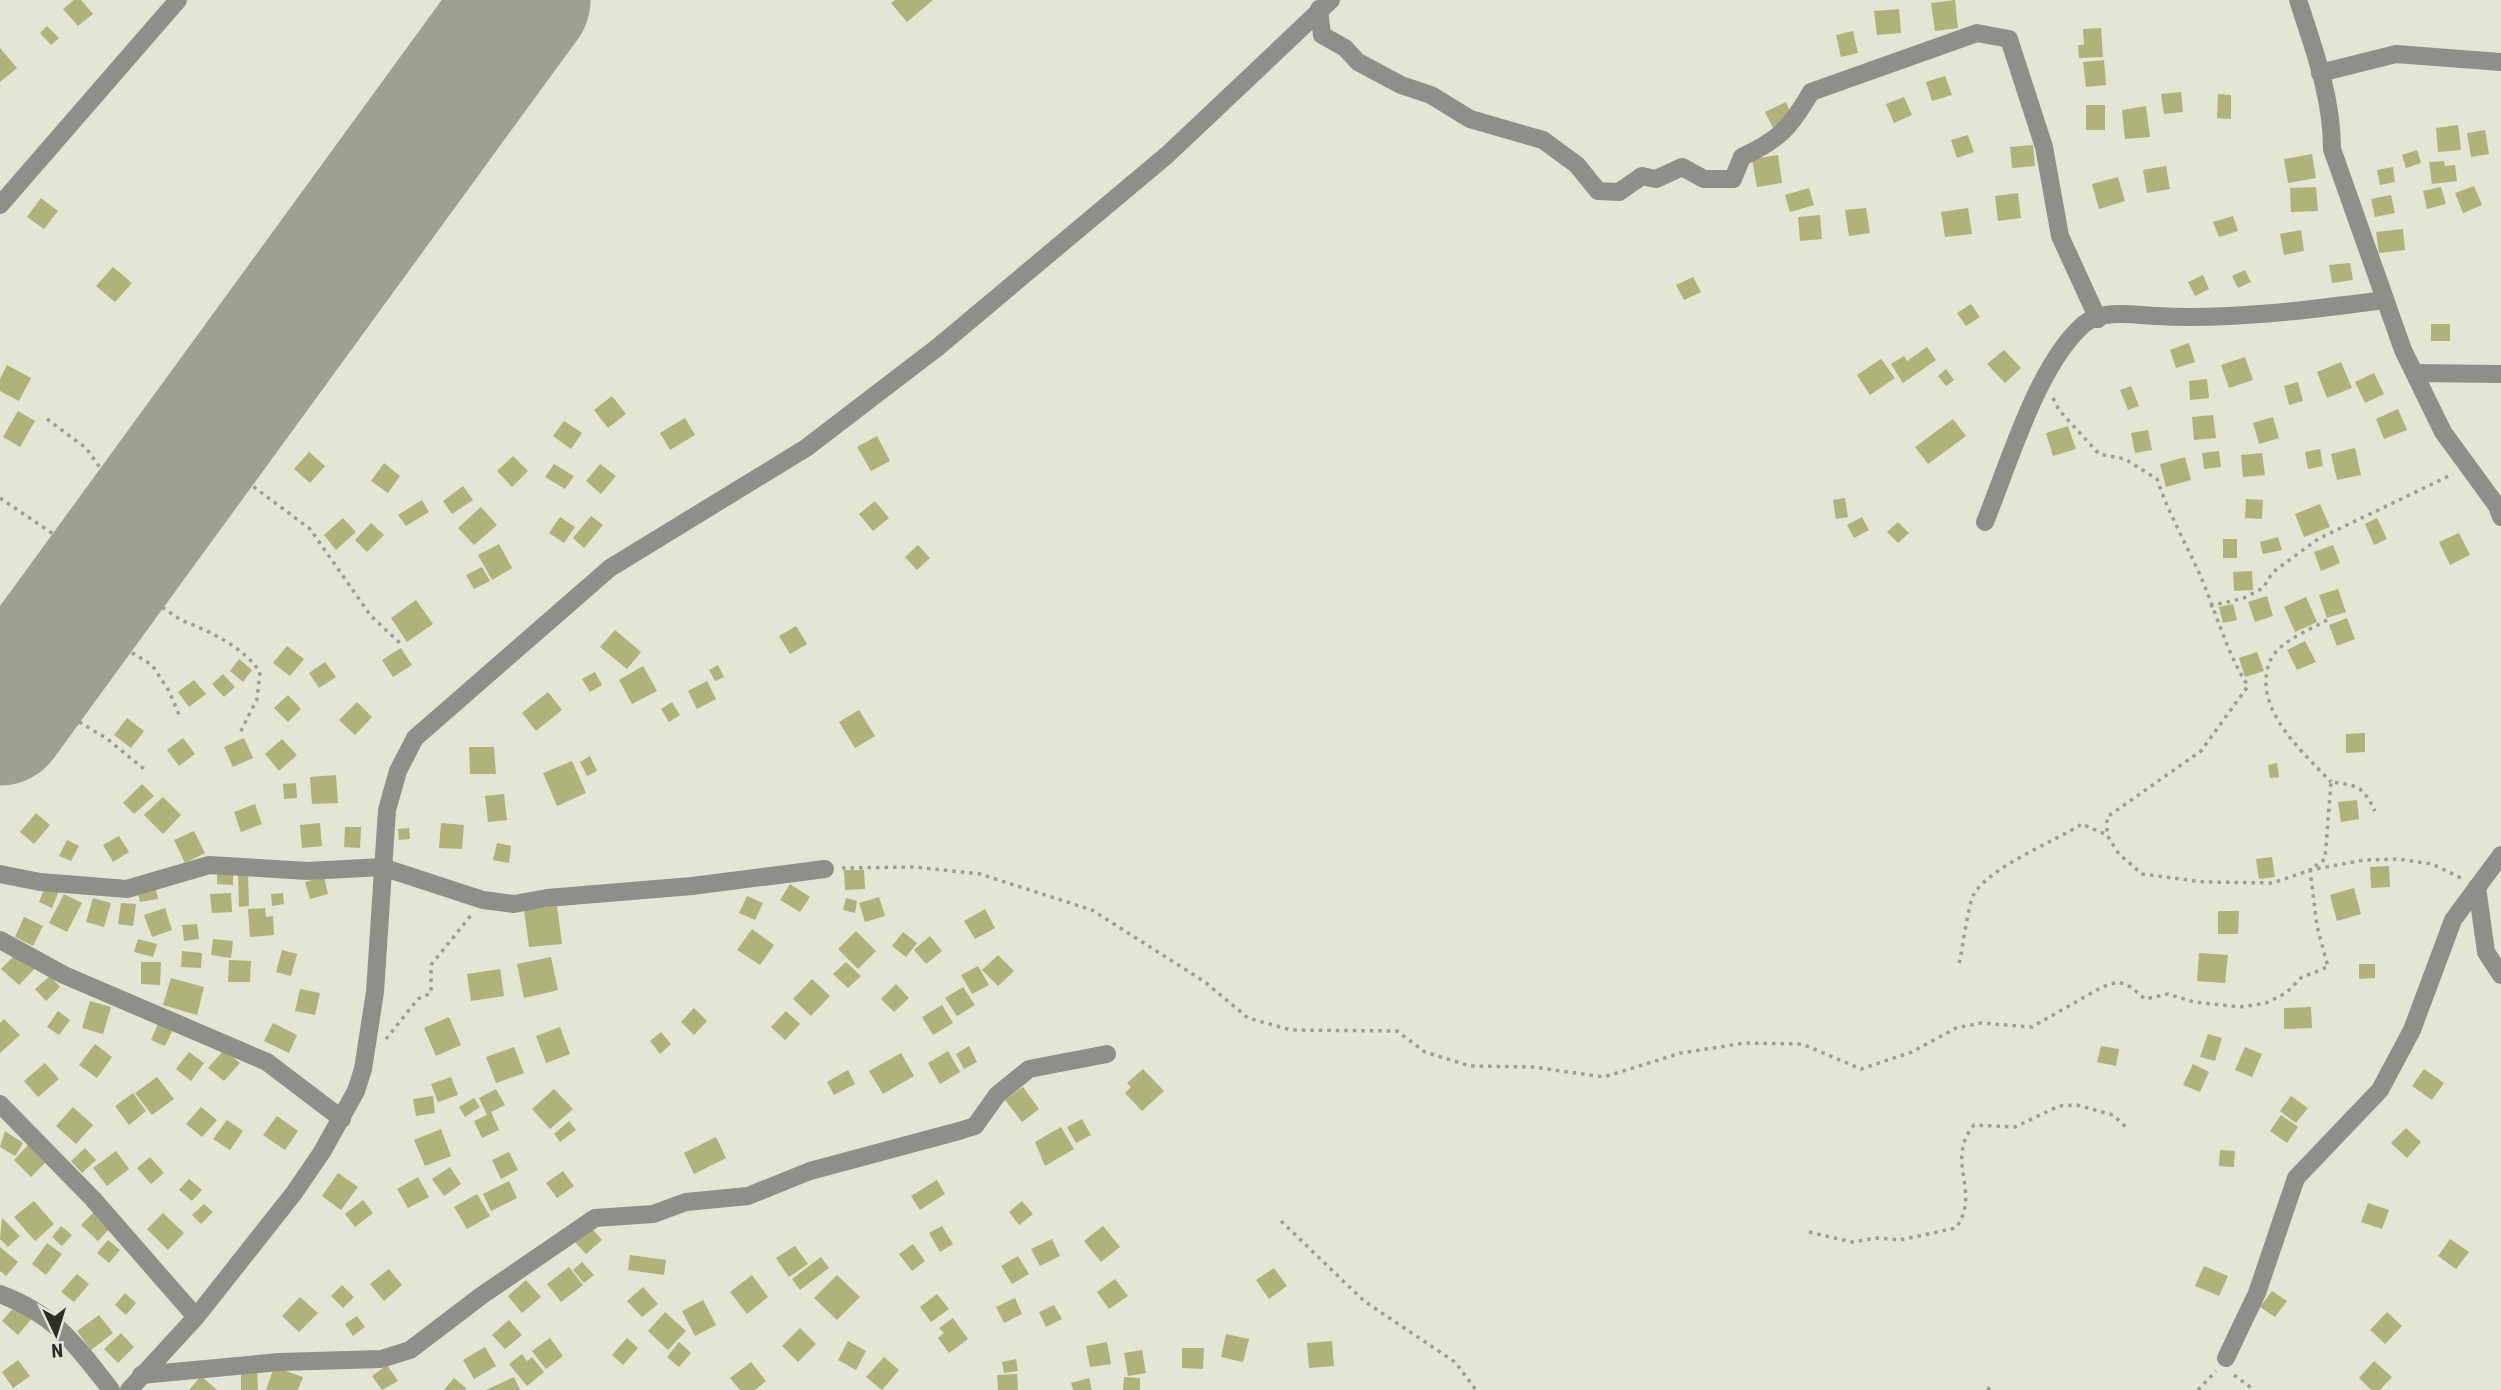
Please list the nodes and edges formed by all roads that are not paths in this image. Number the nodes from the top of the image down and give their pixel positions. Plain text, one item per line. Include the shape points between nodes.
1 (178, 0) edge
2 (2298, 0) edge
3 (1325, 5) edge
4 (2501, 62) edge
5 (2320, 74) junction
6 (0, 205) edge
7 (2384, 300) junction
8 (2098, 319) junction
9 (2416, 373) junction
10 (2501, 374) edge
11 (2501, 517) edge
12 (1985, 522) dead end
13 (2501, 855) edge
14 (382, 867) junction
15 (825, 869) road end
16 (0, 874) edge
17 (2477, 887) junction
18 (0, 940) edge
19 (2501, 975) edge
20 (1107, 1054) dead end
21 (0, 1104) edge
22 (342, 1119) junction
23 (0, 1294) edge
24 (196, 1317) junction
25 (2226, 1358) road end
26 (141, 1375) junction
27 (111, 1390) edge
28 (129, 1390) edge

1 - 6 street
2 - 5 street via 2319,58
3 - 8 street via 1322,35 1358,62 1431,95 1470,120 1543,140 1577,164 1598,191 1619,192 1642,176 1656,179 1682,167 1704,179 1733,179 1742,157 1774,142 1796,119 1811,92 1977,33 2009,39 2044,147 2060,236
3 - 14 street via 1167,155 938,347 806,447 610,568 415,738 398,771 387,810
4 - 5 street via 2396,54
5 - 7 street via 2332,149
7 - 8 street via 2259,312 2160,317 2114,314
7 - 9 street
8 - 12 street via 2086,323 2055,358
9 - 10 street
9 - 11 street via 2443,432
13 - 17 street
14 - 15 street via 483,900 514,904
14 - 16 street via 308,871 209,865 127,889
14 - 22 street via 375,992 363,1069
17 - 19 street via 2486,951
17 - 25 street via 2444,937 2412,1030 2386,1080 2351,1124 2296,1178 2257,1293
18 - 22 street via 64,975 267,1062
20 - 26 street via 1029,1069 997,1094 975,1126 810,1171 748,1196 686,1202 653,1214 595,1218 410,1350 341,1362 279,1362
21 - 24 street via 93,1199
22 - 24 street via 295,1193
23 - 27 street via 65,1331
24 - 26 street
26 - 28 street

